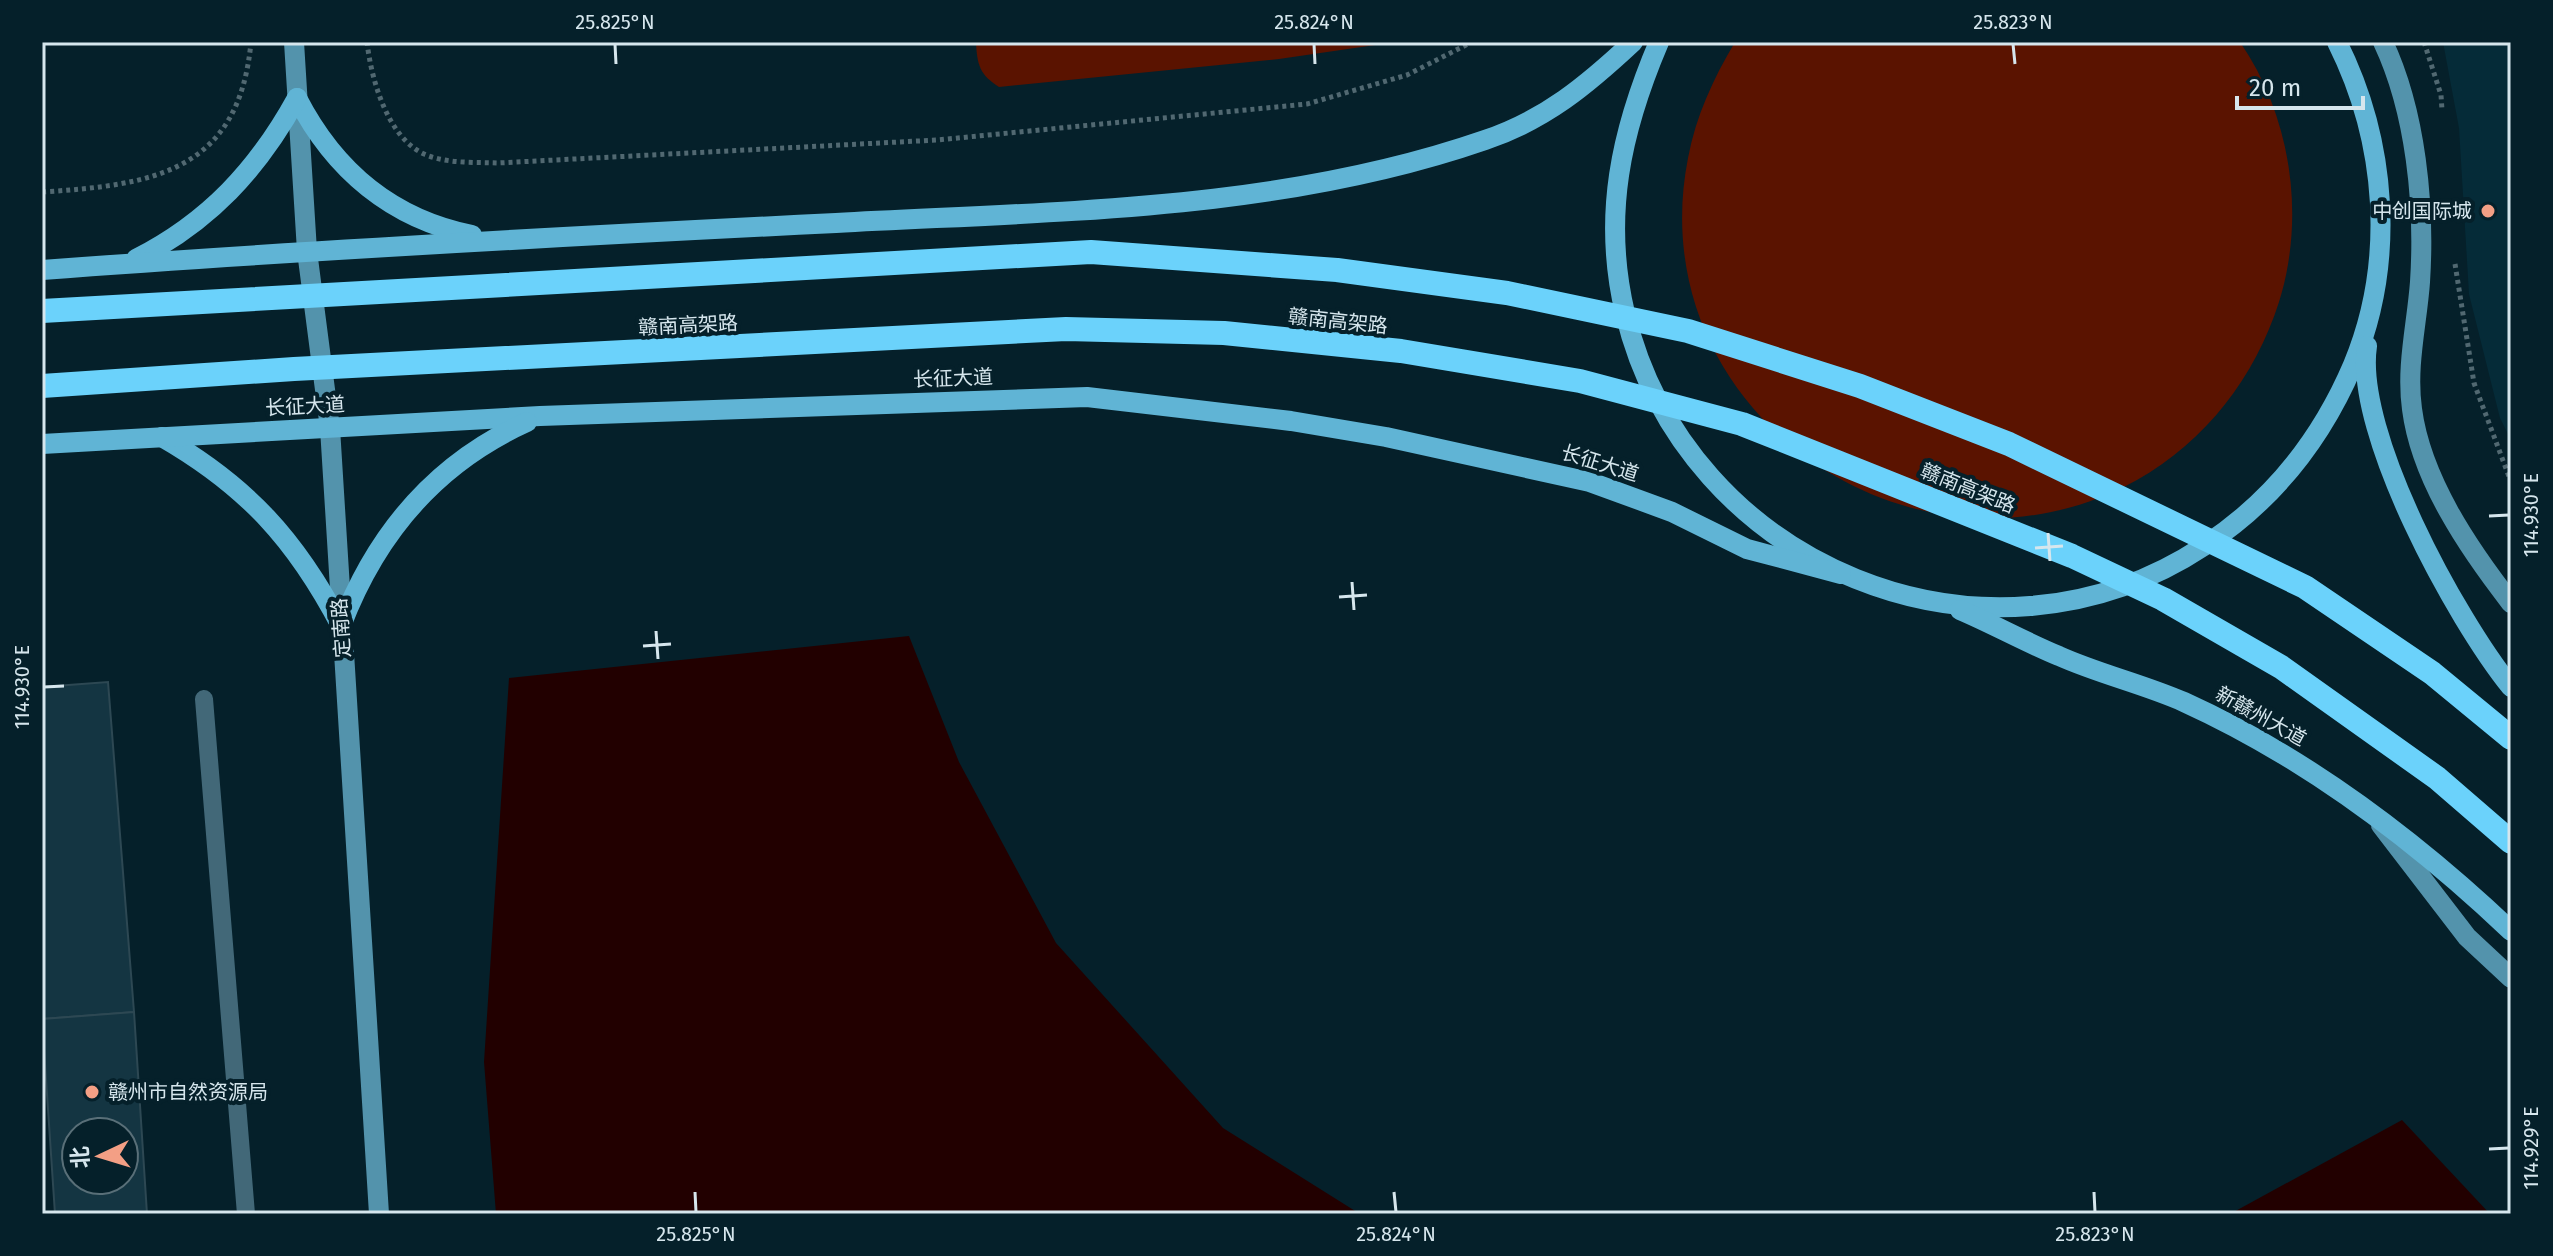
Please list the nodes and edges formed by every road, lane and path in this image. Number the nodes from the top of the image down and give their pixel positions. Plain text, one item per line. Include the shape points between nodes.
1 (251, 42) edge
2 (294, 42) edge
3 (367, 42) edge
4 (1472, 42) edge
5 (1633, 42) edge
6 (1659, 42) edge
7 (2337, 42) edge
8 (2383, 42) edge
9 (2424, 42) edge
10 (297, 98) junction
11 (2443, 126) dead end
12 (42, 192) edge
13 (517, 239) junction
14 (2452, 250) dead end
15 (307, 251) junction
16 (129, 263) junction
17 (2380, 263) junction
18 (42, 270) edge
19 (42, 311) edge
20 (42, 386) edge
21 (540, 416) junction
22 (330, 428) junction
23 (162, 437) junction
24 (42, 444) edge
25 (2511, 482) edge
26 (1841, 574) junction
27 (2511, 603) edge
28 (1951, 605) junction
29 (341, 626) junction
30 (2511, 687) edge
31 (204, 699) dead end
32 (2511, 738) edge
33 (2374, 816) junction
34 (2511, 842) edge
35 (2511, 931) edge
36 (2511, 978) edge
37 (246, 1214) edge
38 (379, 1214) edge

1 - 12 path via 242,94 217,139 187,163 150,180
2 - 10 street, 定南路
3 - 4 path via 370,72 388,118 421,153 450,161 498,163 937,140 1307,104 1407,75
5 - 13 main road via 1584,89 1545,115 1484,140 1288,190 1043,212
6 - 26 main road via 1633,104 1618,172 1615,242 1625,312 1647,378 1682,440 1726,495 1779,540
7 - 17 main road via 2367,114 2380,188
8 - 27 street via 2406,117 2417,182 2420,281 2410,368 2412,411 2432,476 2467,542
9 - 11 path via 2441,95
10 - 13 main road via 346,171 395,208 454,232
10 - 15 street, 定南路
10 - 16 main road via 249,174 217,206
13 - 15 main road
14 - 25 path via 2474,383
15 - 16 main road
15 - 22 street, 定南路
16 - 18 main road
17 - 28 main road via 2364,338 2335,408 2292,471 2237,525 2173,566 2101,594 2026,607
17 - 30 main road via 2364,368 2381,434 2430,560
19 - 32 highway, bridge via 1091,252 1337,270 1507,293 1688,331 1860,386 2009,444 2305,587 2432,673
20 - 34 highway, 赣南高架路, bridge via 1066,329 1224,333 1401,351 1580,381 1742,424 2072,556 2163,599 2281,667 2437,778
21 - 22 main road, 长征大道
21 - 26 main road, 长征大道 via 1087,397 1291,421 1590,482 1672,512 1747,549
21 - 29 main road via 500,434 429,486 376,550
22 - 23 main road, 长征大道
22 - 29 street, 定南路
23 - 24 main road, 长征大道
23 - 29 main road via 199,458 263,511 294,546
26 - 28 main road via 1894,594
28 - 33 main road, 新赣州大道 via 2059,657 2184,702 2313,773
29 - 38 street, 定南路
31 - 37 lane
33 - 35 main road, 新赣州大道
33 - 36 street via 2467,937

